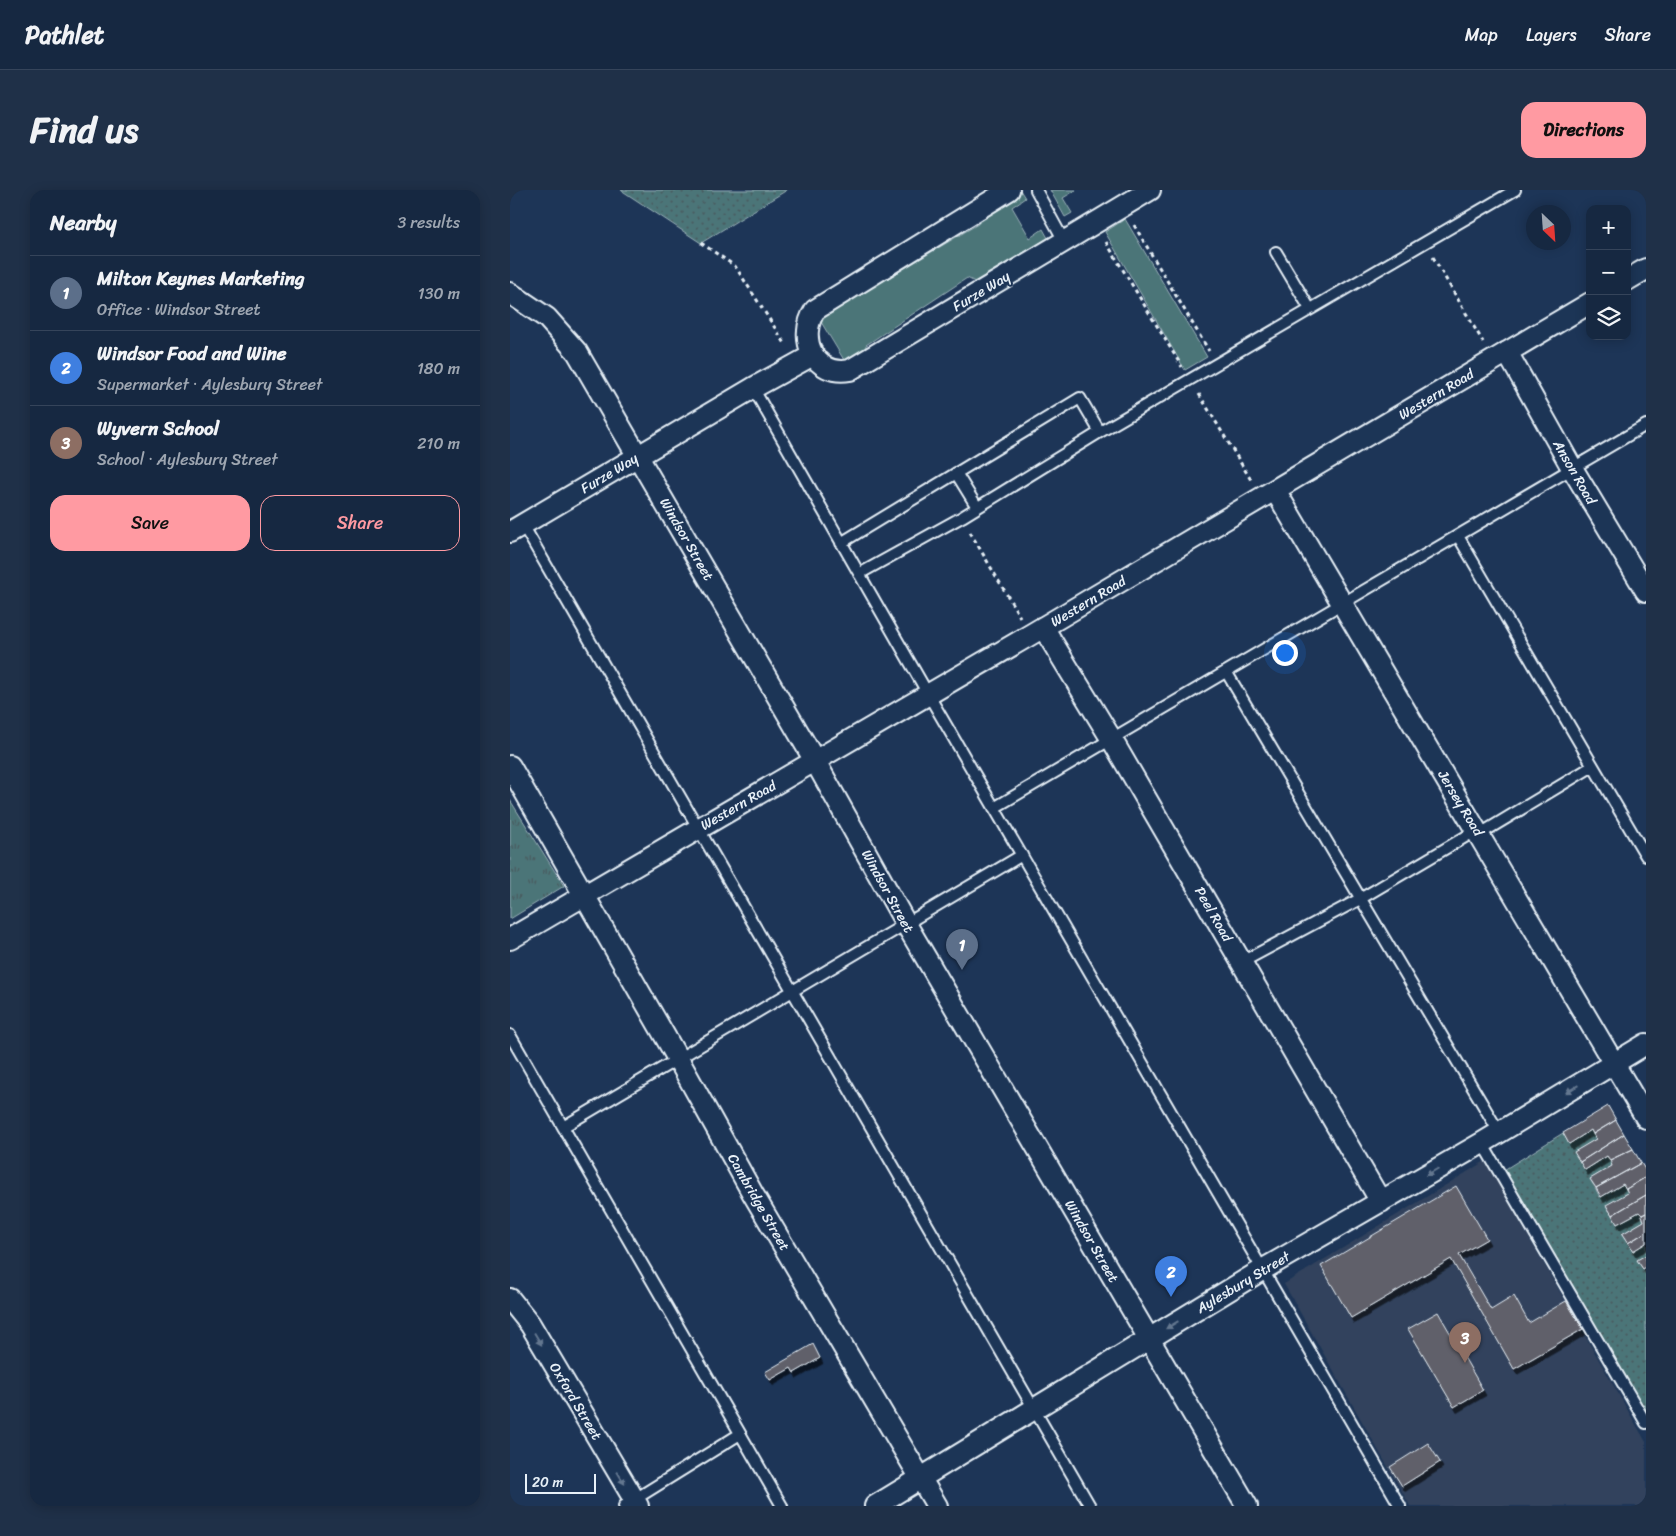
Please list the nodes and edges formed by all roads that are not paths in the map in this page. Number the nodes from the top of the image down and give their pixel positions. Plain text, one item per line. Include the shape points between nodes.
1 (1009, 190) edge
2 (1036, 190) edge
3 (1150, 190) edge
4 (1515, 190) edge
5 (1064, 241) junction
6 (1276, 252) dead end
7 (1646, 269) edge
8 (1631, 278) edge
9 (510, 293) edge
10 (1586, 305) edge
11 (1310, 309) junction
12 (1500, 356) junction
13 (805, 359) junction
14 (753, 388) junction
15 (1646, 425) edge
16 (1100, 432) junction
17 (639, 455) junction
18 (1572, 468) junction
19 (956, 473) junction
20 (1268, 494) junction
21 (977, 507) junction
22 (516, 529) edge
23 (1458, 536) junction
24 (841, 543) junction
25 (859, 574) junction
26 (1646, 591) edge
27 (1343, 604) junction
28 (1037, 631) junction
29 (1227, 673) junction
30 (928, 694) junction
31 (1112, 740) junction
32 (815, 761) junction
33 (510, 766) edge
34 (1593, 766) junction
35 (994, 808) junction
36 (697, 828) junction
37 (1479, 832) junction
38 (1022, 855) junction
39 (1646, 856) edge
40 (584, 895) junction
41 (1360, 899) junction
42 (906, 924) junction
43 (510, 939) edge
44 (1242, 962) junction
45 (792, 991) junction
46 (510, 1034) edge
47 (1646, 1044) edge
48 (678, 1058) junction
49 (1614, 1063) junction
50 (1646, 1118) edge
51 (563, 1127) junction
52 (1499, 1132) junction
53 (1482, 1143) junction
54 (1381, 1202) junction
55 (1262, 1270) junction
56 (510, 1299) edge
57 (1150, 1339) junction
58 (1034, 1410) junction
59 (1646, 1423) edge
60 (740, 1434) junction
61 (921, 1478) junction
62 (632, 1504) edge
63 (782, 1506) edge
64 (875, 1506) edge
65 (937, 1506) edge
66 (1090, 1506) edge
67 (1247, 1506) edge
68 (1400, 1506) edge

1 - 13 street via 815,310 808,320
2 - 5 lane
3 - 5 street, Furze Way
4 - 11 lane
5 - 13 street, Furze Way via 850,370 837,373
6 - 11 lane
7 - 8 street
9 - 17 street, Windsor Street via 547,318 577,352
10 - 12 street, Western Road
11 - 16 lane
12 - 18 street, Anson Road
12 - 20 street, Western Road
13 - 14 street, Furze Way
14 - 17 street, Furze Way
14 - 24 lane
15 - 18 lane
16 - 19 lane via 1080,398
16 - 21 lane
17 - 22 street, Furze Way
17 - 32 street, Windsor Street
18 - 23 lane
18 - 26 street, Anson Road
19 - 21 lane
19 - 24 lane
20 - 27 street, Jersey Road
20 - 28 street, Western Road
21 - 25 lane
22 - 36 lane
23 - 27 lane
23 - 34 lane
24 - 25 lane
25 - 30 lane
27 - 29 lane
27 - 37 street, Jersey Road
28 - 30 street, Western Road
28 - 31 street, Peel Road
29 - 31 lane
29 - 41 lane
30 - 32 street, Western Road
30 - 35 lane
31 - 35 lane
31 - 44 street, Peel Road
32 - 36 street, Western Road
32 - 42 street, Windsor Street
33 - 40 street
34 - 37 lane
34 - 39 lane
35 - 38 lane
36 - 40 street, Western Road
36 - 45 lane
37 - 41 lane
37 - 49 street, Jersey Road
38 - 42 lane
38 - 55 lane
40 - 43 street, Western Road
40 - 48 street, Cambridge Street
41 - 44 lane
41 - 52 lane
42 - 45 lane
42 - 57 street, Windsor Street
44 - 54 street, Peel Road
45 - 48 lane
45 - 58 lane
46 - 51 lane
47 - 49 street, Aylesbury Street
48 - 51 lane
48 - 61 street, Cambridge Street via 753,1194
49 - 50 street, Jersey Road
49 -> 52 street, Aylesbury Street
51 - 60 lane
52 - 53 street, Aylesbury Street
53 -> 54 street, Aylesbury Street
53 - 59 lane
54 - 55 street, Aylesbury Street
55 -> 57 street, Aylesbury Street
55 - 68 lane
56 -> 62 street, Oxford Street via 530,1324
57 - 58 street, Aylesbury Street
57 - 67 street, Windsor Street
58 - 61 street, Aylesbury Street
58 - 66 lane
60 - 62 lane
60 - 63 lane
61 - 64 street, Aylesbury Street
61 - 65 street, Cambridge Street

